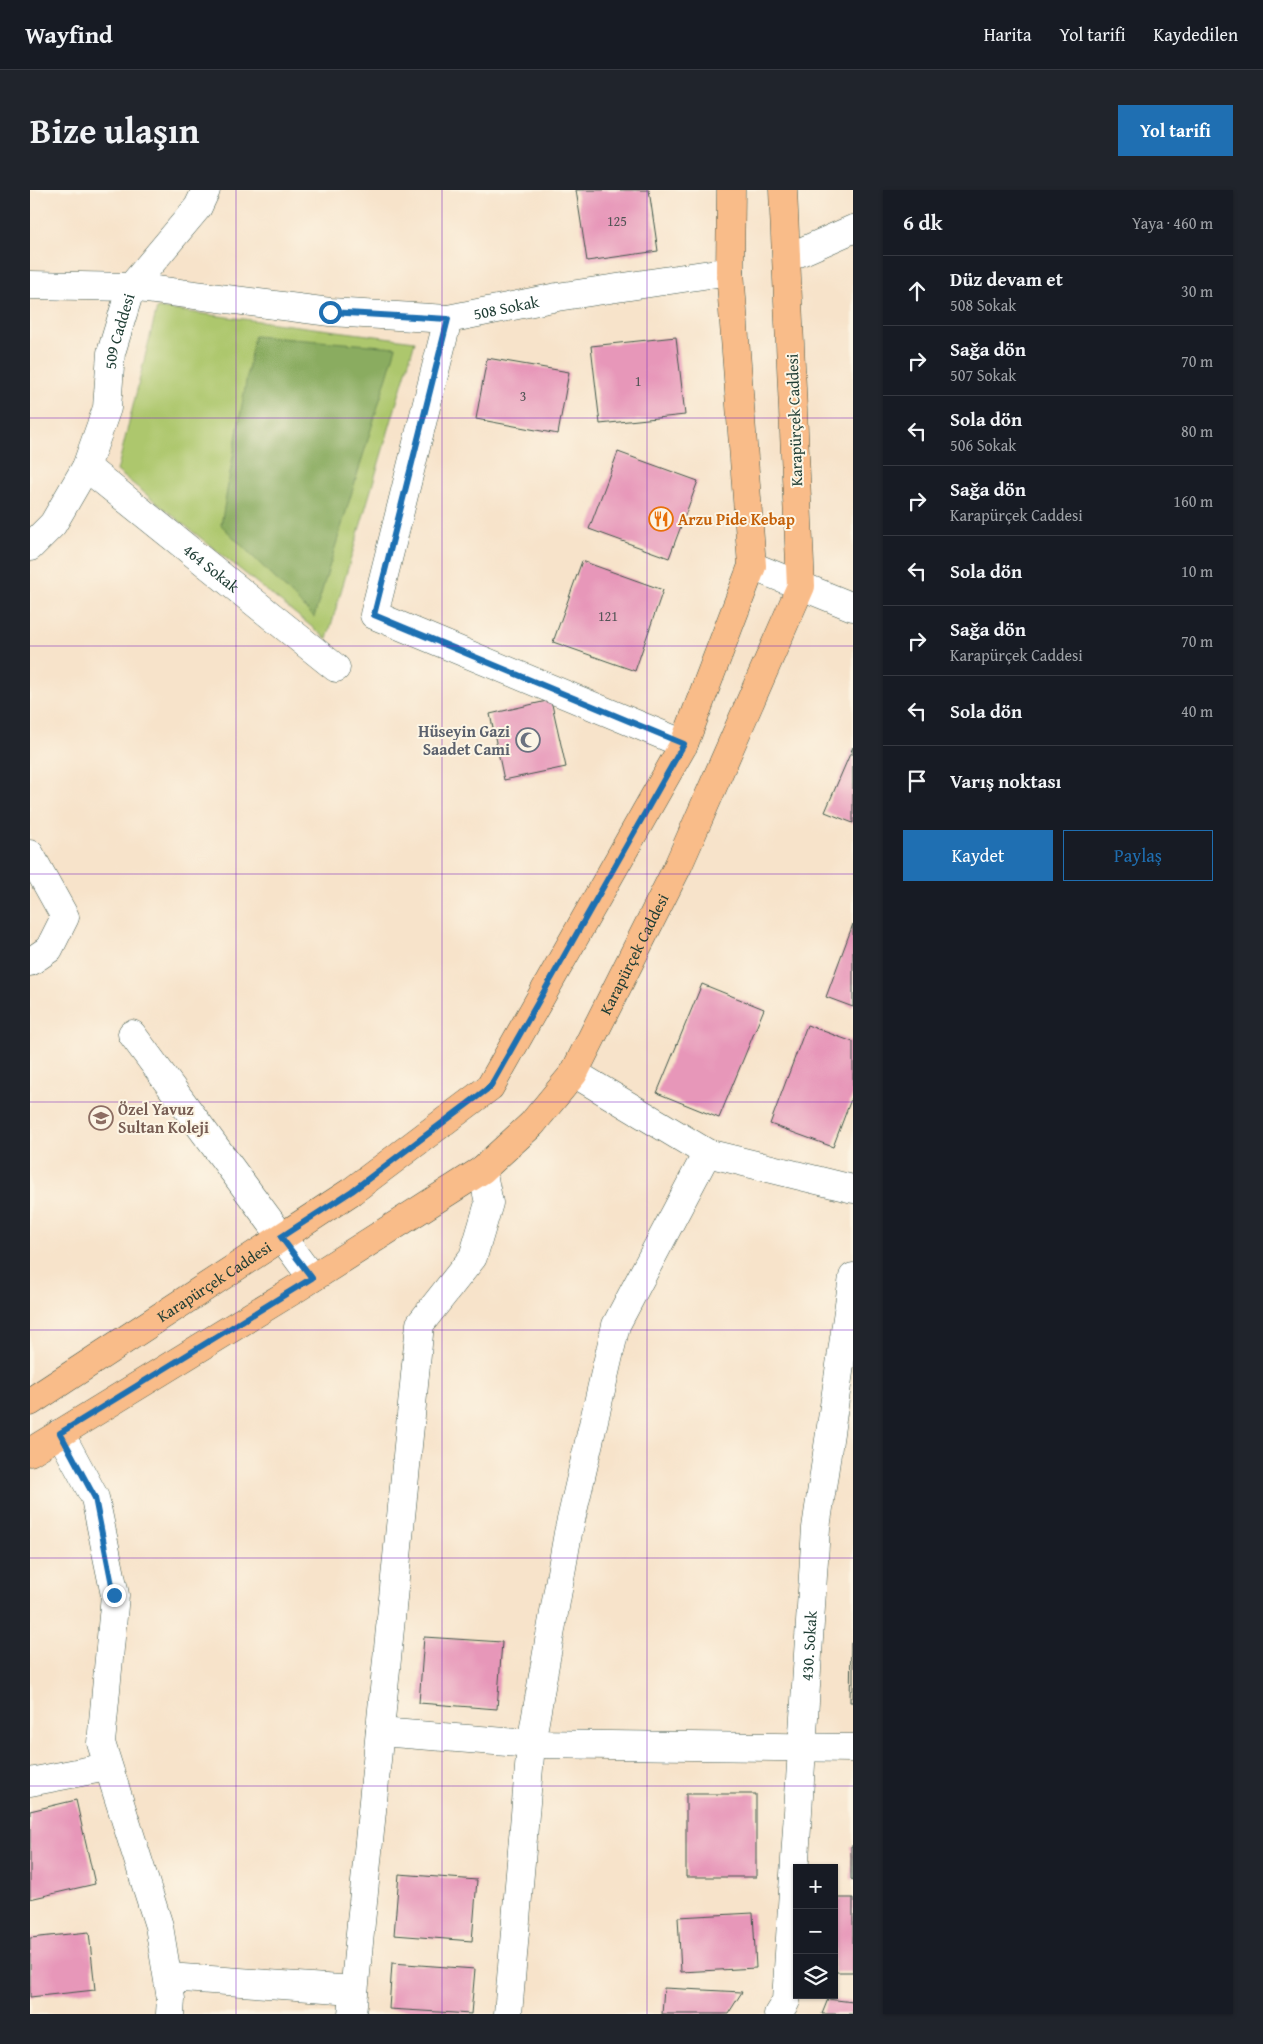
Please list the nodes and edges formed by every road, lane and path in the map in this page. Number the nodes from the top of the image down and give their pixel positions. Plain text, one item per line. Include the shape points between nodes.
1 (206, 190) edge
2 (731, 190) edge
3 (783, 190) edge
4 (853, 230) edge
5 (788, 258) junction
6 (730, 271) junction
7 (30, 285) edge
8 (131, 287) junction
9 (448, 319) junction
10 (86, 467) junction
11 (30, 547) edge
12 (752, 566) junction
13 (801, 586) junction
14 (853, 607) edge
15 (336, 668) dead end
16 (684, 744) junction
17 (30, 854) edge
18 (30, 962) edge
19 (132, 1034) dead end
20 (574, 1073) junction
21 (707, 1154) junction
22 (482, 1170) junction
23 (853, 1188) edge
24 (281, 1237) junction
25 (853, 1277) edge
26 (312, 1278) junction
27 (30, 1402) edge
28 (60, 1433) junction
29 (30, 1452) edge
30 (380, 1732) junction
31 (531, 1744) junction
32 (802, 1748) junction
33 (853, 1748) edge
34 (107, 1767) junction
35 (30, 1782) edge
36 (168, 1977) junction
37 (353, 2002) edge
38 (170, 2014) edge
39 (508, 2014) edge
40 (778, 2014) edge

1 - 8 street, 509 Caddesi via 198,207
2 - 6 main road, Karapürçek Caddesi
3 - 5 main road, Karapürçek Caddesi
4 - 5 street
5 - 13 main road, Karapürçek Caddesi
6 - 9 street, 508 Sokak via 557,297
6 - 12 main road, Karapürçek Caddesi
7 - 8 street, 508 Sokak
8 - 9 street, 508 Sokak via 330,312
8 - 10 street, 509 Caddesi via 111,353 107,408
9 - 16 street via 374,615
10 - 11 street, 509 Caddesi via 53,524
10 - 15 street, 464 Sokak
12 - 13 street
12 - 16 main road, Karapürçek Caddesi
13 - 14 street
13 - 20 main road, Karapürçek Caddesi via 678,866
16 - 24 main road, Karapürçek Caddesi via 490,1087 352,1191
17 - 18 street via 65,917 49,949
19 - 24 street
20 - 21 street
20 - 22 main road, Karapürçek Caddesi via 532,1124
21 - 23 street
21 - 31 street via 616,1325 568,1534
22 - 26 main road, Karapürçek Caddesi
22 - 30 street via 489,1203 473,1257 420,1324
24 - 26 street
24 - 27 main road, Karapürçek Caddesi
25 - 32 street, 430. Sokak via 816,1528
26 - 28 main road, Karapürçek Caddesi
28 - 29 main road, Karapürçek Caddesi
28 - 34 street via 95,1498 114,1595 101,1743
30 - 31 street
30 - 37 street
31 - 32 street
31 - 39 street
32 - 33 street
32 - 40 street, 430. Sokak via 786,2001
34 - 35 street
34 - 36 street via 159,1926
36 - 37 street
36 - 38 street

